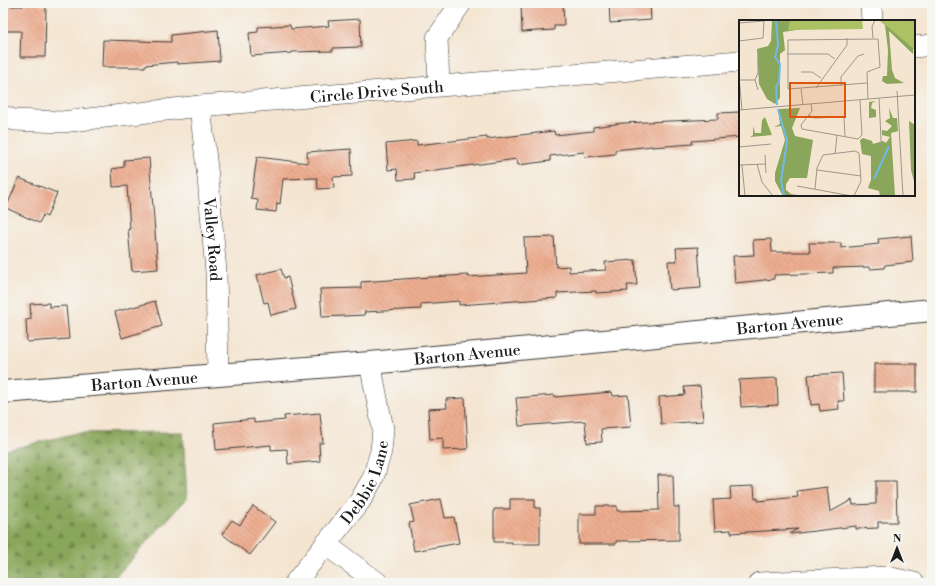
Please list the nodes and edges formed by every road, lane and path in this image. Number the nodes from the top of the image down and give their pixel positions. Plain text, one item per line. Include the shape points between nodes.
1 (462, 3) edge
2 (870, 3) edge
3 (872, 20) edge
4 (932, 45) edge
5 (915, 47) edge
6 (739, 61) edge
7 (439, 85) junction
8 (200, 106) junction
9 (8, 118) edge
10 (932, 310) edge
11 (370, 363) junction
12 (218, 374) junction
13 (3, 392) edge
14 (325, 544) junction
15 (295, 583) edge
16 (378, 583) edge
17 (759, 583) edge
18 (914, 583) edge

1 - 7 street via 437,38
2 - 3 street
4 - 5 street
6 - 7 street, Circle Drive South
7 - 8 street, Circle Drive South
8 - 9 street, Circle Drive South via 62,122
8 - 12 street, Valley Road via 216,272
10 - 11 street, Barton Avenue
11 - 12 street, Barton Avenue
11 - 14 street, Debbie Lane via 383,429 381,452 373,478 360,501
12 - 13 street, Barton Avenue
14 - 15 street, Debbie Lane
14 - 16 street
17 - 18 street via 887,577

